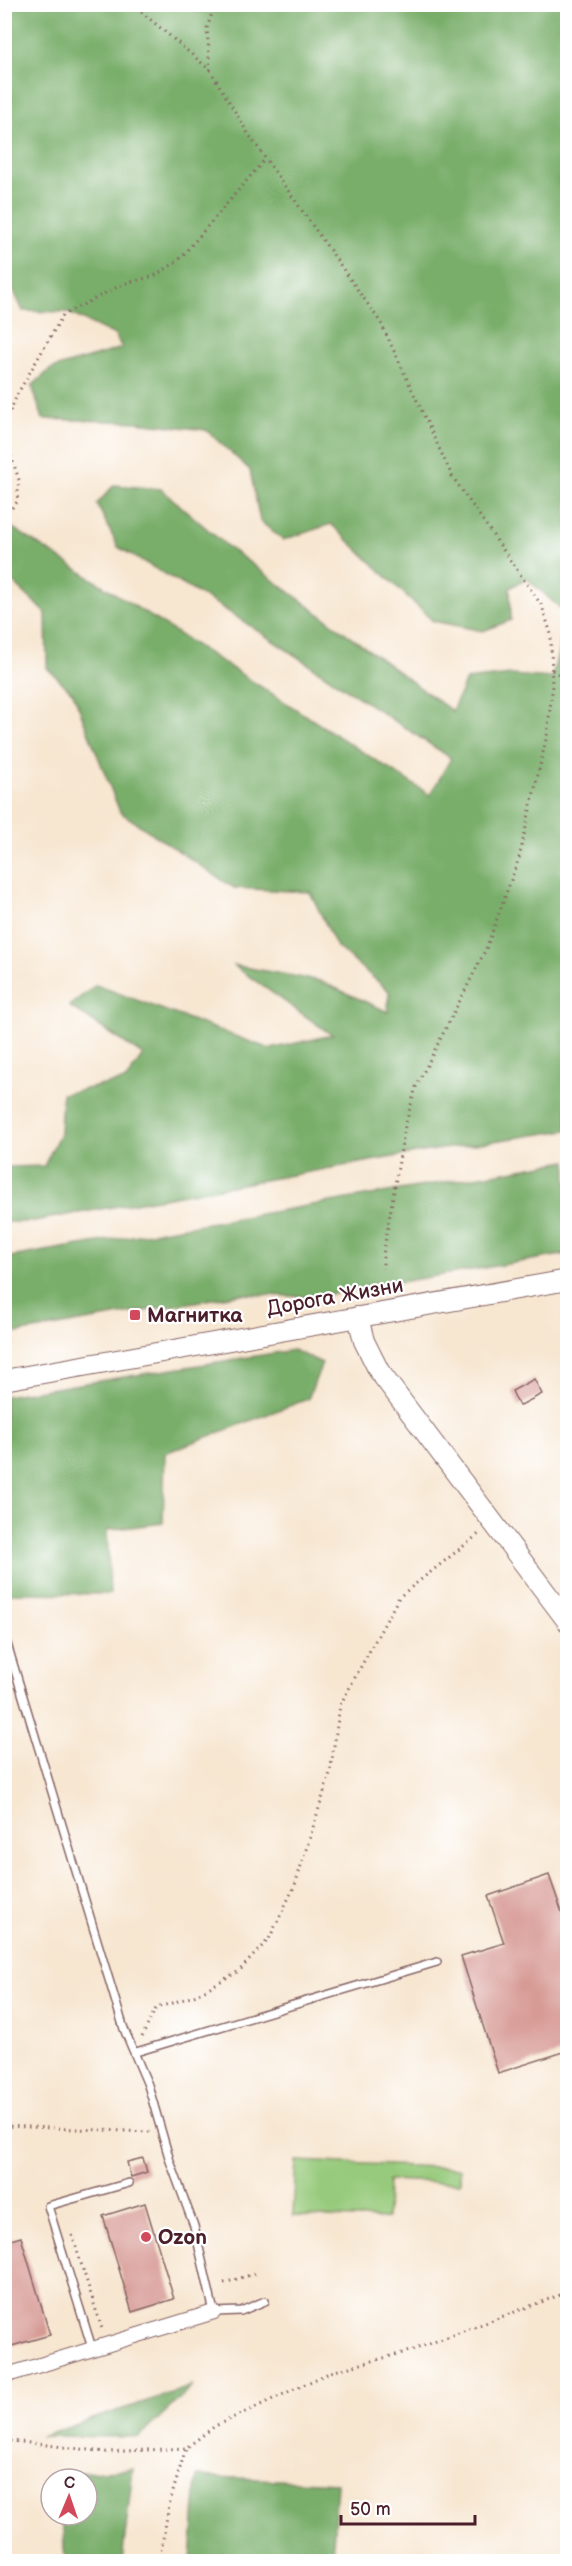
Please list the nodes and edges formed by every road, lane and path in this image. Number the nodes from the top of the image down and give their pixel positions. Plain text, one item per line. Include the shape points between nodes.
1 (132, 4) edge
2 (215, 4) edge
3 (210, 70) junction
4 (266, 159) junction
5 (4, 517) edge
6 (552, 670) junction
7 (567, 680) edge
8 (383, 1269) dead end
9 (567, 1280) edge
10 (358, 1317) junction
11 (4, 1380) edge
12 (492, 1524) junction
13 (567, 1623) edge
14 (4, 1634) edge
15 (437, 1962) dead end
16 (136, 2052) junction
17 (149, 2123) dead end
18 (4, 2126) edge
19 (129, 2183) dead end
20 (69, 2228) dead end
21 (257, 2273) dead end
22 (224, 2283) dead end
23 (567, 2292) edge
24 (265, 2301) dead end
25 (214, 2312) junction
26 (90, 2342) junction
27 (4, 2376) edge
28 (4, 2440) edge
29 (186, 2448) junction
30 (159, 2562) edge

1 - 3 path
2 - 3 path via 207,28
3 - 4 path
4 - 5 path via 178,261 154,276 123,284 63,315 6,420 6,440 19,480 17,502
4 - 6 path via 381,322 452,476 542,606 551,634
6 - 7 path
6 - 8 path via 547,735 519,858 486,949 416,1087 405,1126
9 - 10 main road, Дорога Жизни
10 - 11 main road, Дорога Жизни
10 - 12 main road via 364,1341 379,1371
12 - 13 main road
12 - 16 path via 399,1597 339,1705 330,1773 295,1885 269,1939 239,1971 194,1996 156,2008
14 - 16 lane via 124,2029
15 - 16 lane
16 - 25 lane via 194,2226
17 - 18 path via 152,2133
19 - 26 lane via 48,2206
20 - 26 path via 103,2331
21 - 22 path
23 - 29 path via 410,2351 331,2372 215,2426
24 - 25 lane via 241,2311
25 - 26 street
26 - 27 street
28 - 29 path via 106,2452
29 - 30 path via 169,2505

